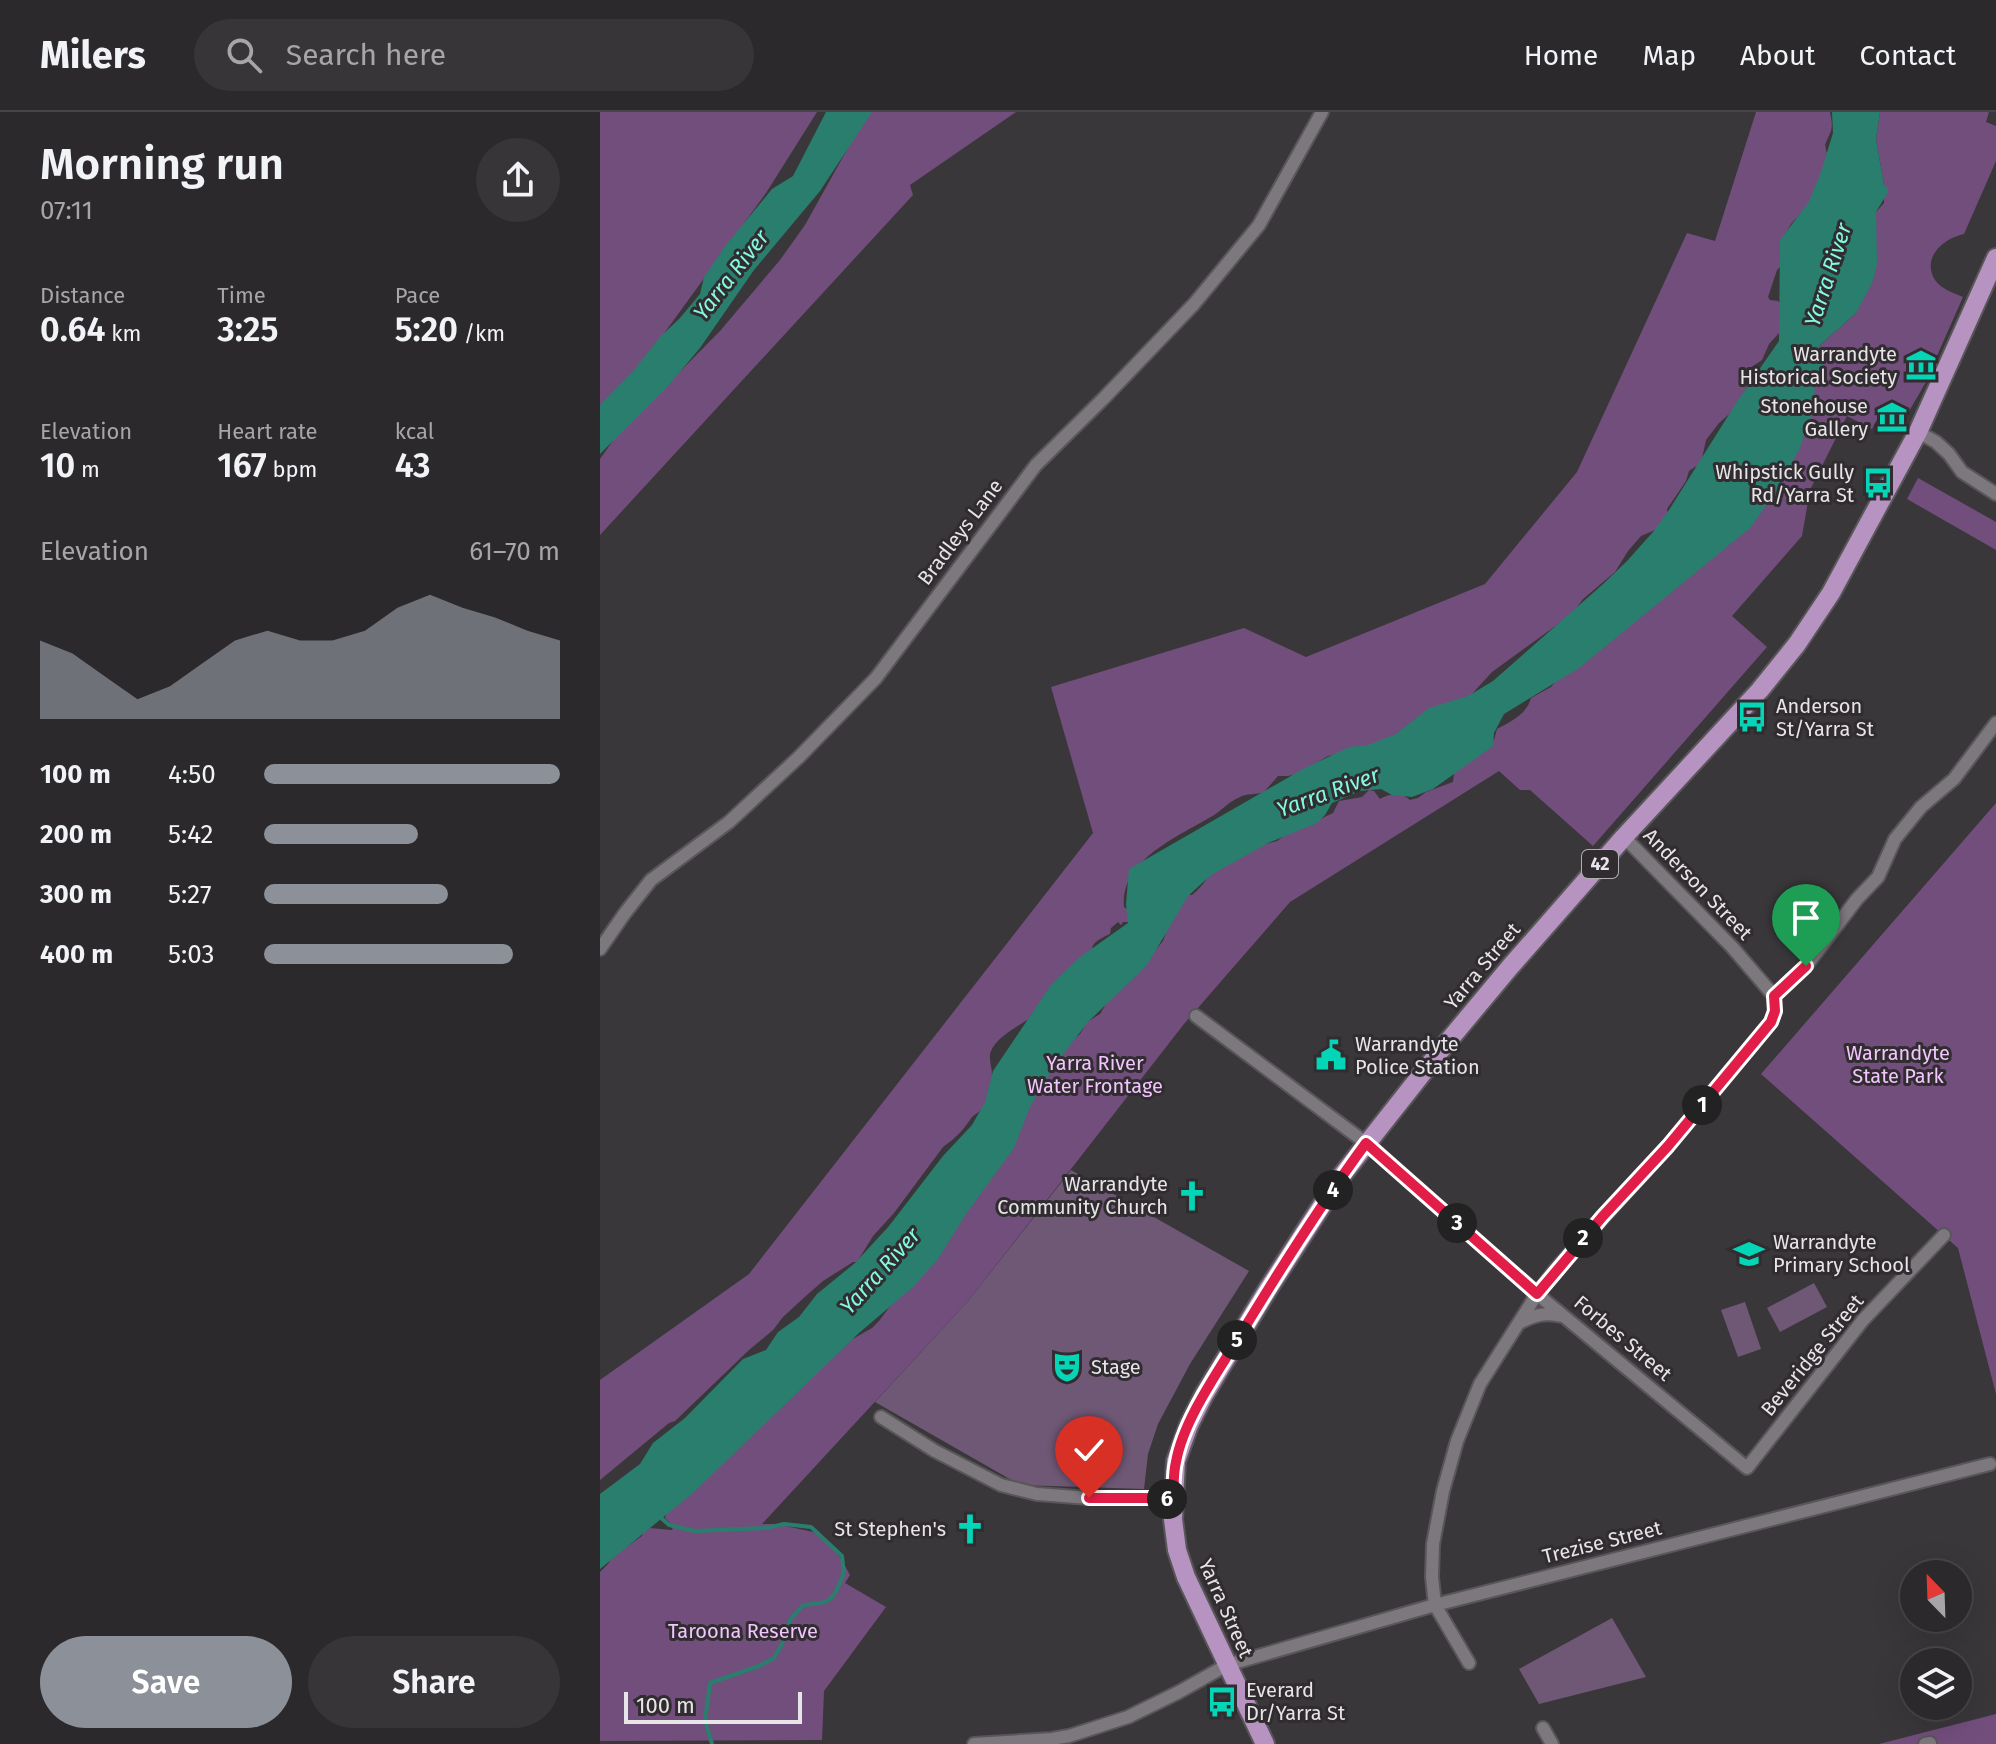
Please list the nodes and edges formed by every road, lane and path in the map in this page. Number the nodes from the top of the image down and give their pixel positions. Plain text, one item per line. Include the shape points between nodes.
1 (1322, 112) edge
2 (1996, 258) edge
3 (1918, 432) junction
4 (1996, 494) edge
5 (1996, 723) edge
6 (1624, 837) junction
7 (600, 949) edge
8 (1774, 996) junction
9 (1196, 1016) dead end
10 (1366, 1143) junction
11 (1944, 1235) dead end
12 (1537, 1294) junction
13 (1565, 1317) junction
14 (1518, 1324) junction
15 (881, 1417) dead end
16 (1990, 1464) dead end
17 (1747, 1468) joint
18 (1173, 1498) junction
19 (1435, 1605) junction
20 (1469, 1663) dead end
21 (1227, 1665) junction
22 (1543, 1728) dead end
23 (1050, 1742) edge
24 (974, 1744) edge
25 (1265, 1744) edge
26 (1552, 1744) edge

1 - 7 street, Bradleys Lane via 1259,225 1194,304 1036,465 876,678 729,822 651,880
2 - 3 main road, Yarra Street / 42
3 - 4 street
3 - 6 main road, Yarra Street / 42 via 1831,593 1797,644
5 - 8 street via 1954,779 1895,839 1878,877 1806,966
6 - 8 street, Anderson Street
6 - 10 main road, Yarra Street / 42
8 - 12 street via 1771,1022
9 - 10 street, Forbes Street
10 - 12 street, Forbes Street
10 - 18 main road, Yarra Street / 42 via 1204,1395 1176,1461
11 - 17 street, Beveridge Street via 1863,1320
12 - 13 street, Forbes Street
12 - 14 street
13 - 14 street via 1542,1313
13 - 17 street, Forbes Street
14 - 19 street via 1480,1384 1457,1441 1433,1544
15 - 18 street via 1001,1485 1076,1497
16 - 19 street, Trezise Street
18 - 21 main road, Yarra Street / 42 via 1177,1550
19 - 20 street
19 - 21 street, Trezise Street
21 - 23 street, Trezise Street via 1128,1717
21 - 25 main road, Yarra Street / 42
22 - 26 street
23 - 24 street, Trezise Street

